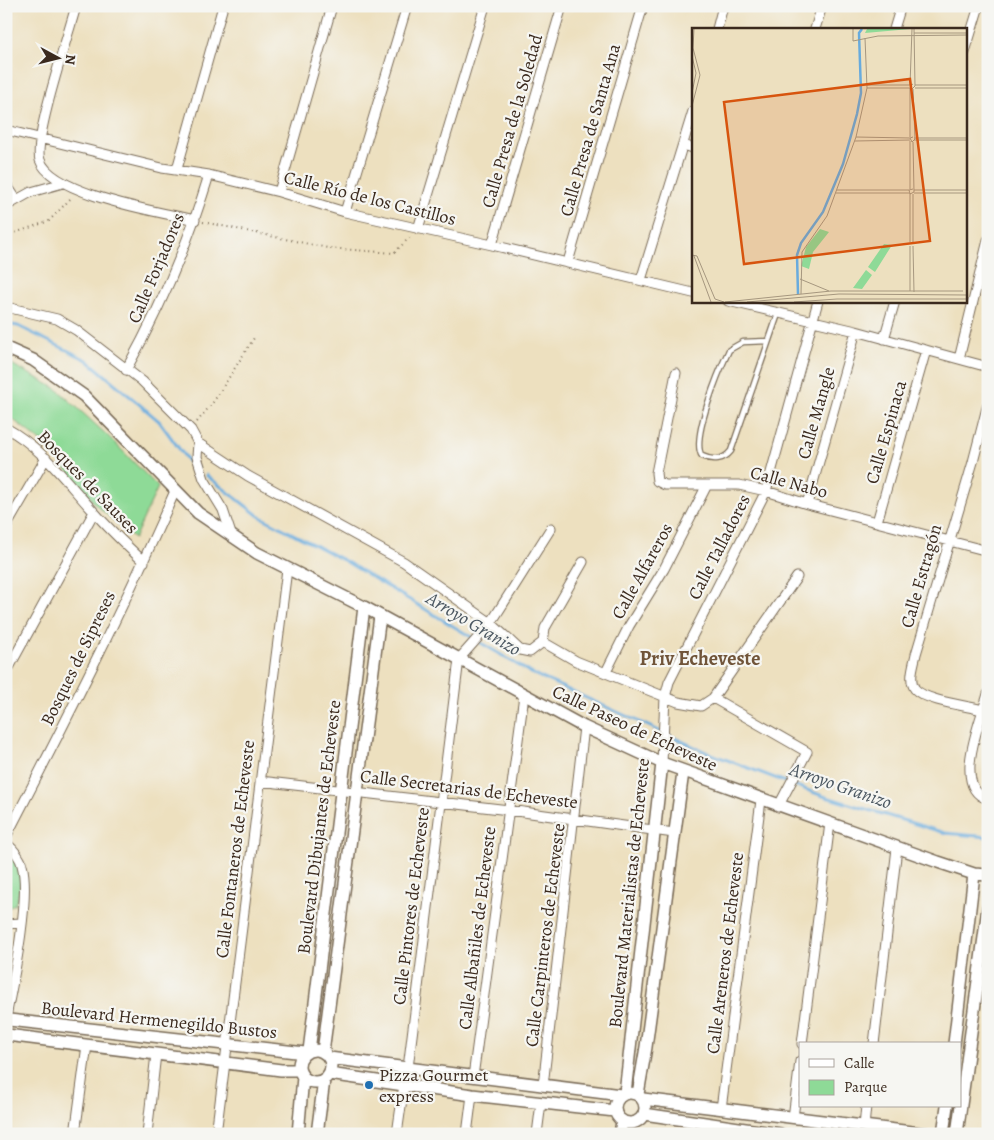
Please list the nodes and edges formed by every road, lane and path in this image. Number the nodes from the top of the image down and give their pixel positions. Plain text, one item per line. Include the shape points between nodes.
1 (76, 6) edge
2 (223, 6) edge
3 (332, 6) edge
4 (406, 6) edge
5 (485, 6) edge
6 (562, 6) edge
7 (643, 6) edge
8 (723, 6) edge
9 (822, 6) edge
10 (901, 6) edge
11 (979, 6) edge
12 (717, 28) edge
13 (815, 28) edge
14 (894, 28) edge
15 (966, 49) edge
16 (692, 114) edge
17 (6, 130) edge
18 (39, 138) junction
19 (683, 145) junction
20 (692, 148) edge
21 (178, 169) junction
22 (209, 175) junction
23 (63, 183) junction
24 (6, 184) edge
25 (78, 191) junction
26 (279, 192) junction
27 (16, 199) junction
28 (6, 206) edge
29 (345, 212) junction
30 (195, 220) junction
31 (418, 229) junction
32 (6, 236) edge
33 (988, 240) edge
34 (492, 244) junction
35 (568, 262) junction
36 (641, 280) junction
37 (692, 293) edge
38 (732, 302) edge
39 (818, 302) edge
40 (894, 302) edge
41 (6, 307) edge
42 (778, 314) junction
43 (813, 321) junction
44 (856, 331) junction
45 (254, 338) dead end
46 (884, 339) junction
47 (768, 342) junction
48 (6, 348) edge
49 (926, 350) junction
50 (959, 359) junction
51 (988, 367) edge
52 (126, 370) junction
53 (676, 373) dead end
54 (988, 404) edge
55 (6, 428) edge
56 (191, 430) junction
57 (198, 443) junction
58 (46, 458) junction
59 (707, 485) junction
60 (175, 491) junction
61 (766, 491) junction
62 (806, 504) junction
63 (94, 512) junction
64 (877, 522) junction
65 (6, 527) edge
66 (551, 528) dead end
67 (232, 537) junction
68 (948, 540) junction
69 (988, 551) edge
70 (144, 562) junction
71 (583, 562) dead end
72 (287, 569) junction
73 (797, 578) dead end
74 (364, 607) junction
75 (380, 616) junction
76 (491, 623) junction
77 (543, 642) junction
78 (459, 659) junction
79 (606, 672) junction
80 (6, 673) edge
81 (988, 694) edge
82 (524, 695) junction
83 (713, 698) junction
84 (665, 700) junction
85 (984, 710) junction
86 (584, 727) junction
87 (662, 764) junction
88 (683, 772) junction
89 (260, 781) junction
90 (342, 789) junction
91 (358, 792) junction
92 (988, 799) edge
93 (761, 800) junction
94 (439, 803) junction
95 (778, 807) junction
96 (508, 810) junction
97 (575, 818) junction
98 (830, 823) junction
99 (655, 830) junction
100 (674, 833) junction
101 (6, 837) edge
102 (6, 843) edge
103 (897, 848) junction
104 (974, 874) junction
105 (988, 875) edge
106 (988, 908) edge
107 (20, 923) junction
108 (6, 924) edge
109 (7, 1018) edge
110 (7, 1036) edge
111 (802, 1042) edge
112 (874, 1042) edge
113 (954, 1042) edge
114 (86, 1045) junction
115 (227, 1046) junction
116 (307, 1052) junction
117 (156, 1054) junction
118 (326, 1055) junction
119 (225, 1063) junction
120 (408, 1068) junction
121 (799, 1069) edge
122 (301, 1073) junction
123 (473, 1076) junction
124 (327, 1077) junction
125 (404, 1085) junction
126 (543, 1086) junction
127 (962, 1092) edge
128 (623, 1094) junction
129 (472, 1095) junction
130 (640, 1097) junction
131 (540, 1103) junction
132 (866, 1108) edge
133 (947, 1108) edge
134 (960, 1108) edge
135 (721, 1109) junction
136 (618, 1116) junction
137 (641, 1118) junction
138 (793, 1118) junction
139 (864, 1127) junction
140 (720, 1129) edge
141 (942, 1133) edge
142 (75, 1134) edge
143 (147, 1134) edge
144 (216, 1134) edge
145 (298, 1134) edge
146 (317, 1134) edge
147 (397, 1134) edge
148 (467, 1134) edge
149 (537, 1134) edge
150 (620, 1134) edge
151 (636, 1134) edge
152 (780, 1134) edge
153 (928, 1134) edge
154 (956, 1134) edge

1 - 18 street
2 - 21 street
3 - 26 street
4 - 29 street
5 - 31 street
6 - 34 street, Calle Presa de la Soledad
7 - 35 street, Calle Presa de Santa Ana
8 - 12 street
9 - 13 street
10 - 14 street
11 - 15 street
16 - 19 street
17 - 18 street, Calle Río de los Castillos
18 - 21 street, Calle Río de los Castillos via 162,168
18 - 23 street via 41,162
19 - 20 street
19 - 36 street
21 - 22 street, Calle Río de los Castillos
22 - 26 street, Calle Río de los Castillos
22 - 30 street, Calle Forjadores
23 - 25 street
23 - 27 street
24 - 27 street
25 - 30 street
25 - 32 path via 50,221
26 - 29 street, Calle Río de los Castillos
27 - 28 street
29 - 31 street, Calle Río de los Castillos
30 - 31 path via 328,248 394,253
30 - 52 street, Calle Forjadores via 168,290
31 - 34 street, Calle Río de los Castillos
33 - 50 street
34 - 35 street, Calle Río de los Castillos
35 - 36 street, Calle Río de los Castillos
36 - 37 street, Calle Río de los Castillos
38 - 42 street
39 - 43 street, Calle Talladores
40 - 46 street
41 - 52 street via 57,319
42 - 43 street
42 - 47 lane
43 - 44 street
43 - 61 street, Calle Talladores
44 - 46 street
44 - 62 street, Calle Mangle
45 - 56 path via 214,401
46 - 49 street
47 - 47 lane via 731,451 728,456 718,459 702,456 698,444 702,425 729,350 743,342
48 - 60 street, Calle Paseo de Echeveste via 47,368 84,396
49 - 50 street
49 - 64 street, Calle Espinaca
50 - 51 street
52 - 56 street via 142,381
53 - 59 street, Calle Nabo via 657,480 665,485
54 - 68 street, Calle Estragón
55 - 58 street, Bosques de Sauses
56 - 57 street
57 - 67 street via 204,479 223,510
57 - 76 street via 248,476 404,562
58 - 63 street, Bosques de Sauses
58 - 65 street
59 - 61 street, Calle Nabo
59 - 79 street, Calle Alfareros
60 - 67 street, Calle Paseo de Echeveste via 198,513
60 - 70 street, Bosques de Sipreses
61 - 62 street, Calle Nabo
61 - 84 street, Calle Talladores via 673,671
62 - 64 street, Calle Nabo
63 - 70 street, Bosques de Sauses
63 - 80 street
64 - 68 street, Calle Nabo
66 - 76 street
67 - 72 street, Calle Paseo de Echeveste
68 - 69 street, Calle Nabo
68 - 85 street, Calle Estragón via 916,654 912,682 916,690 928,696
70 - 101 street, Bosques de Sipreses
71 - 77 street via 545,628
72 - 74 street, Calle Paseo de Echeveste
72 - 89 street, Calle Fontaneros de Echeveste
73 - 83 street
74 - 75 street, Calle Paseo de Echeveste
74 - 90 street, Boulevard Dibujantes de Echeveste
75 - 78 street, Calle Paseo de Echeveste
75 - 91 street, Boulevard Dibujantes de Echeveste
76 - 77 street via 520,650 530,652
76 - 78 street
77 - 79 street via 561,654
78 - 82 street, Calle Paseo de Echeveste
78 - 94 street, Calle Pintores de Echeveste
79 - 84 street
81 - 85 street
82 - 86 street, Calle Paseo de Echeveste
82 - 96 street, Calle Albañiles de Echeveste
83 - 84 street via 701,706
83 - 95 street via 806,750 807,755
84 - 87 street, Boulevard Materialistas de Echeveste
85 - 92 street via 969,767 973,790
86 - 87 street, Calle Paseo de Echeveste
86 - 97 street, Calle Carpinteros de Echeveste
87 - 88 street, Calle Paseo de Echeveste
87 - 99 street, Boulevard Materialistas de Echeveste
88 - 93 street, Calle Paseo de Echeveste
88 - 100 street, Boulevard Materialistas de Echeveste
89 - 90 street, Calle Secretarias de Echeveste
89 - 115 street, Calle Fontaneros de Echeveste
90 - 91 street, Calle Secretarias de Echeveste
90 - 116 street, Boulevard Dibujantes de Echeveste
91 - 94 street, Calle Secretarias de Echeveste
91 - 118 street, Boulevard Dibujantes de Echeveste
93 - 95 street, Calle Paseo de Echeveste
93 - 135 street, Calle Areneros de Echeveste
94 - 96 street, Calle Secretarias de Echeveste
94 - 120 street, Calle Pintores de Echeveste
95 - 98 street, Calle Paseo de Echeveste
96 - 97 street, Calle Secretarias de Echeveste
96 - 123 street, Calle Albañiles de Echeveste
97 - 99 street, Calle Secretarias de Echeveste
97 - 126 street, Calle Carpinteros de Echeveste
98 - 103 street, Calle Paseo de Echeveste
98 - 111 street
99 - 100 street, Calle Secretarias de Echeveste
99 - 128 street, Boulevard Materialistas de Echeveste
100 - 130 street, Boulevard Materialistas de Echeveste
102 - 107 street via 22,864 24,890
103 - 104 street, Calle Paseo de Echeveste
103 - 112 street
104 - 105 street, Calle Paseo de Echeveste
104 - 113 street
106 - 127 street
107 - 108 street
107 - 109 street
109 - 110 street via 10,1028
109 - 115 street, Boulevard Hermenegildo Bustos
110 - 114 street, Boulevard Hermenegildo Bustos
114 - 117 street, Boulevard Hermenegildo Bustos
114 - 142 street
115 - 116 street, Boulevard Hermenegildo Bustos
115 - 119 street, Calle Fontaneros de Echeveste
116 - 118 street
116 - 122 street via 300,1061
117 - 119 street, Boulevard Hermenegildo Bustos
117 - 143 street
118 - 120 street
118 - 124 street via 331,1068
119 - 122 street, Boulevard Hermenegildo Bustos
119 - 144 street, Calle Fontaneros de Echeveste
120 - 123 street
121 - 138 street
122 - 124 street via 311,1082
122 - 145 street
123 - 126 street
124 - 125 street
124 - 146 street
125 - 129 street
125 - 147 street
126 - 128 street
128 - 130 street
128 - 136 street via 616,1102
129 - 131 street
129 - 148 street
130 - 135 street
130 - 137 street via 646,1107
131 - 136 street
131 - 149 street
132 - 139 street
133 - 141 street
134 - 154 street
135 - 138 street
136 - 137 street via 630,1123
136 - 150 street
137 - 140 street
137 - 151 street
138 - 139 street
139 - 153 street
140 - 152 street
141 - 154 street

